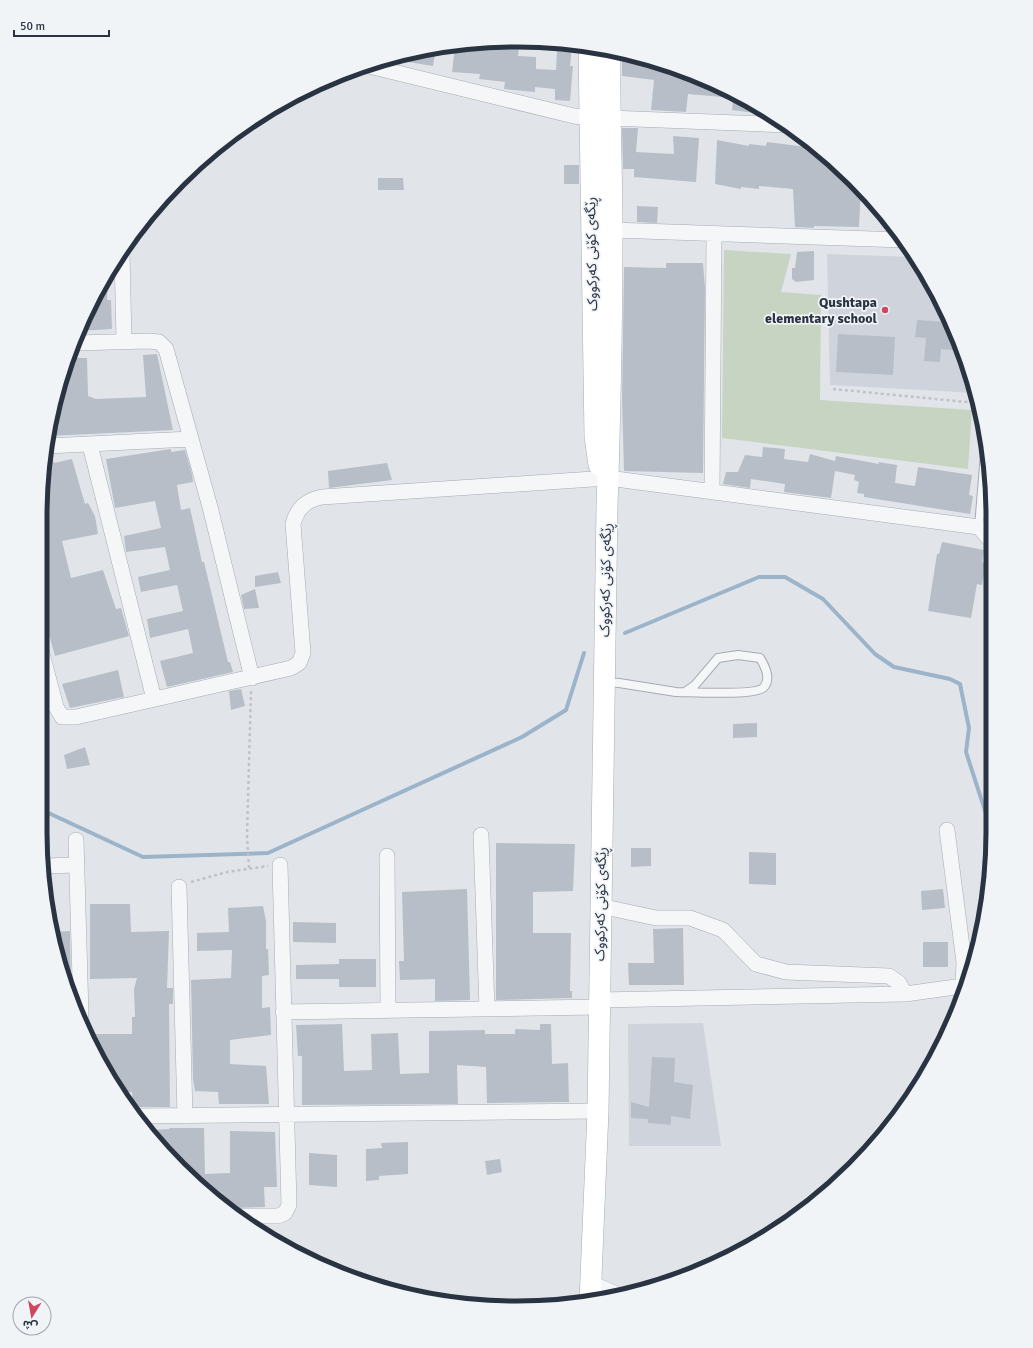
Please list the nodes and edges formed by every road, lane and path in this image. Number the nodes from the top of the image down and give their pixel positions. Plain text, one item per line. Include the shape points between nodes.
1 (589, 53) edge
2 (610, 56) edge
3 (378, 68) edge
4 (589, 118) junction
5 (609, 118) junction
6 (775, 125) edge
7 (612, 230) junction
8 (714, 234) junction
9 (895, 240) edge
10 (122, 262) edge
11 (124, 341) junction
12 (81, 343) edge
13 (833, 388) dead end
14 (972, 402) edge
15 (190, 439) junction
16 (90, 445) junction
17 (53, 446) edge
18 (984, 471) edge
19 (604, 478) junction
20 (712, 492) junction
21 (979, 527) junction
22 (986, 535) edge
23 (47, 675) edge
24 (252, 678) junction
25 (604, 682) junction
26 (686, 692) junction
27 (154, 699) junction
28 (947, 830) dead end
29 (482, 836) dead end
30 (76, 840) dead end
31 (387, 856) dead end
32 (76, 865) junction
33 (280, 865) joint
34 (48, 866) edge
35 (249, 868) junction
36 (179, 887) joint
37 (600, 906) junction
38 (964, 971) edge
39 (959, 987) edge
40 (905, 994) junction
41 (599, 1004) junction
42 (81, 1005) edge
43 (487, 1009) junction
44 (388, 1011) junction
45 (283, 1012) junction
46 (598, 1111) junction
47 (287, 1115) junction
48 (143, 1116) edge
49 (185, 1116) junction
50 (248, 1216) edge
51 (590, 1292) edge
52 (600, 1293) edge

1 - 4 street, ڕێگەی کۆنی کەرکووک
2 - 5 street, ڕێگەی کۆنی کەرکووک
3 - 4 street
4 - 19 street, ڕێگەی کۆنی کەرکووک via 595,436
5 - 6 street
5 - 7 street, ڕێگەی کۆنی کەرکووک
7 - 8 street
7 - 19 street, ڕێگەی کۆنی کەرکووک via 610,435
8 - 9 street
8 - 20 street
10 - 11 street
11 - 12 street
11 - 15 street via 159,342 166,349
13 - 14 path
15 - 16 street
15 - 24 street via 210,507
16 - 17 street
16 - 27 street
18 - 21 lane
19 - 20 street
19 - 24 street via 322,497 306,503 297,512 293,524 303,653 299,663 291,668
19 - 25 street, ڕێگەی کۆنی کەرکووک via 607,507
20 - 21 street
21 - 22 street
23 - 27 street via 56,707 62,717 76,717
24 - 27 street
24 - 35 path via 247,836
25 - 26 lane
25 - 37 street, ڕێگەی کۆنی کەرکووک
26 - 26 lane via 758,692 765,687 766,668 760,658 738,655 718,658 696,685
28 - 38 street
29 - 43 street
30 - 32 street
31 - 44 street
32 - 34 street
32 - 42 street
33 - 35 path
33 - 45 street
35 - 36 path via 194,880
36 - 49 street
37 - 40 street via 656,918 690,918 724,930 756,964 786,972 889,976 899,983
37 - 41 street, ڕێگەی کۆنی کەرکووک
39 - 40 street
40 - 41 street
41 - 43 street
41 - 46 street, ڕێگەی کۆنی کەرکووک
43 - 44 street
44 - 45 street
45 - 47 street
46 - 47 street
46 - 51 street, ڕێگەی کۆنی کەرکووک
47 - 49 street
47 - 50 street via 289,1205 285,1213 278,1216
48 - 49 street
51 - 52 street

